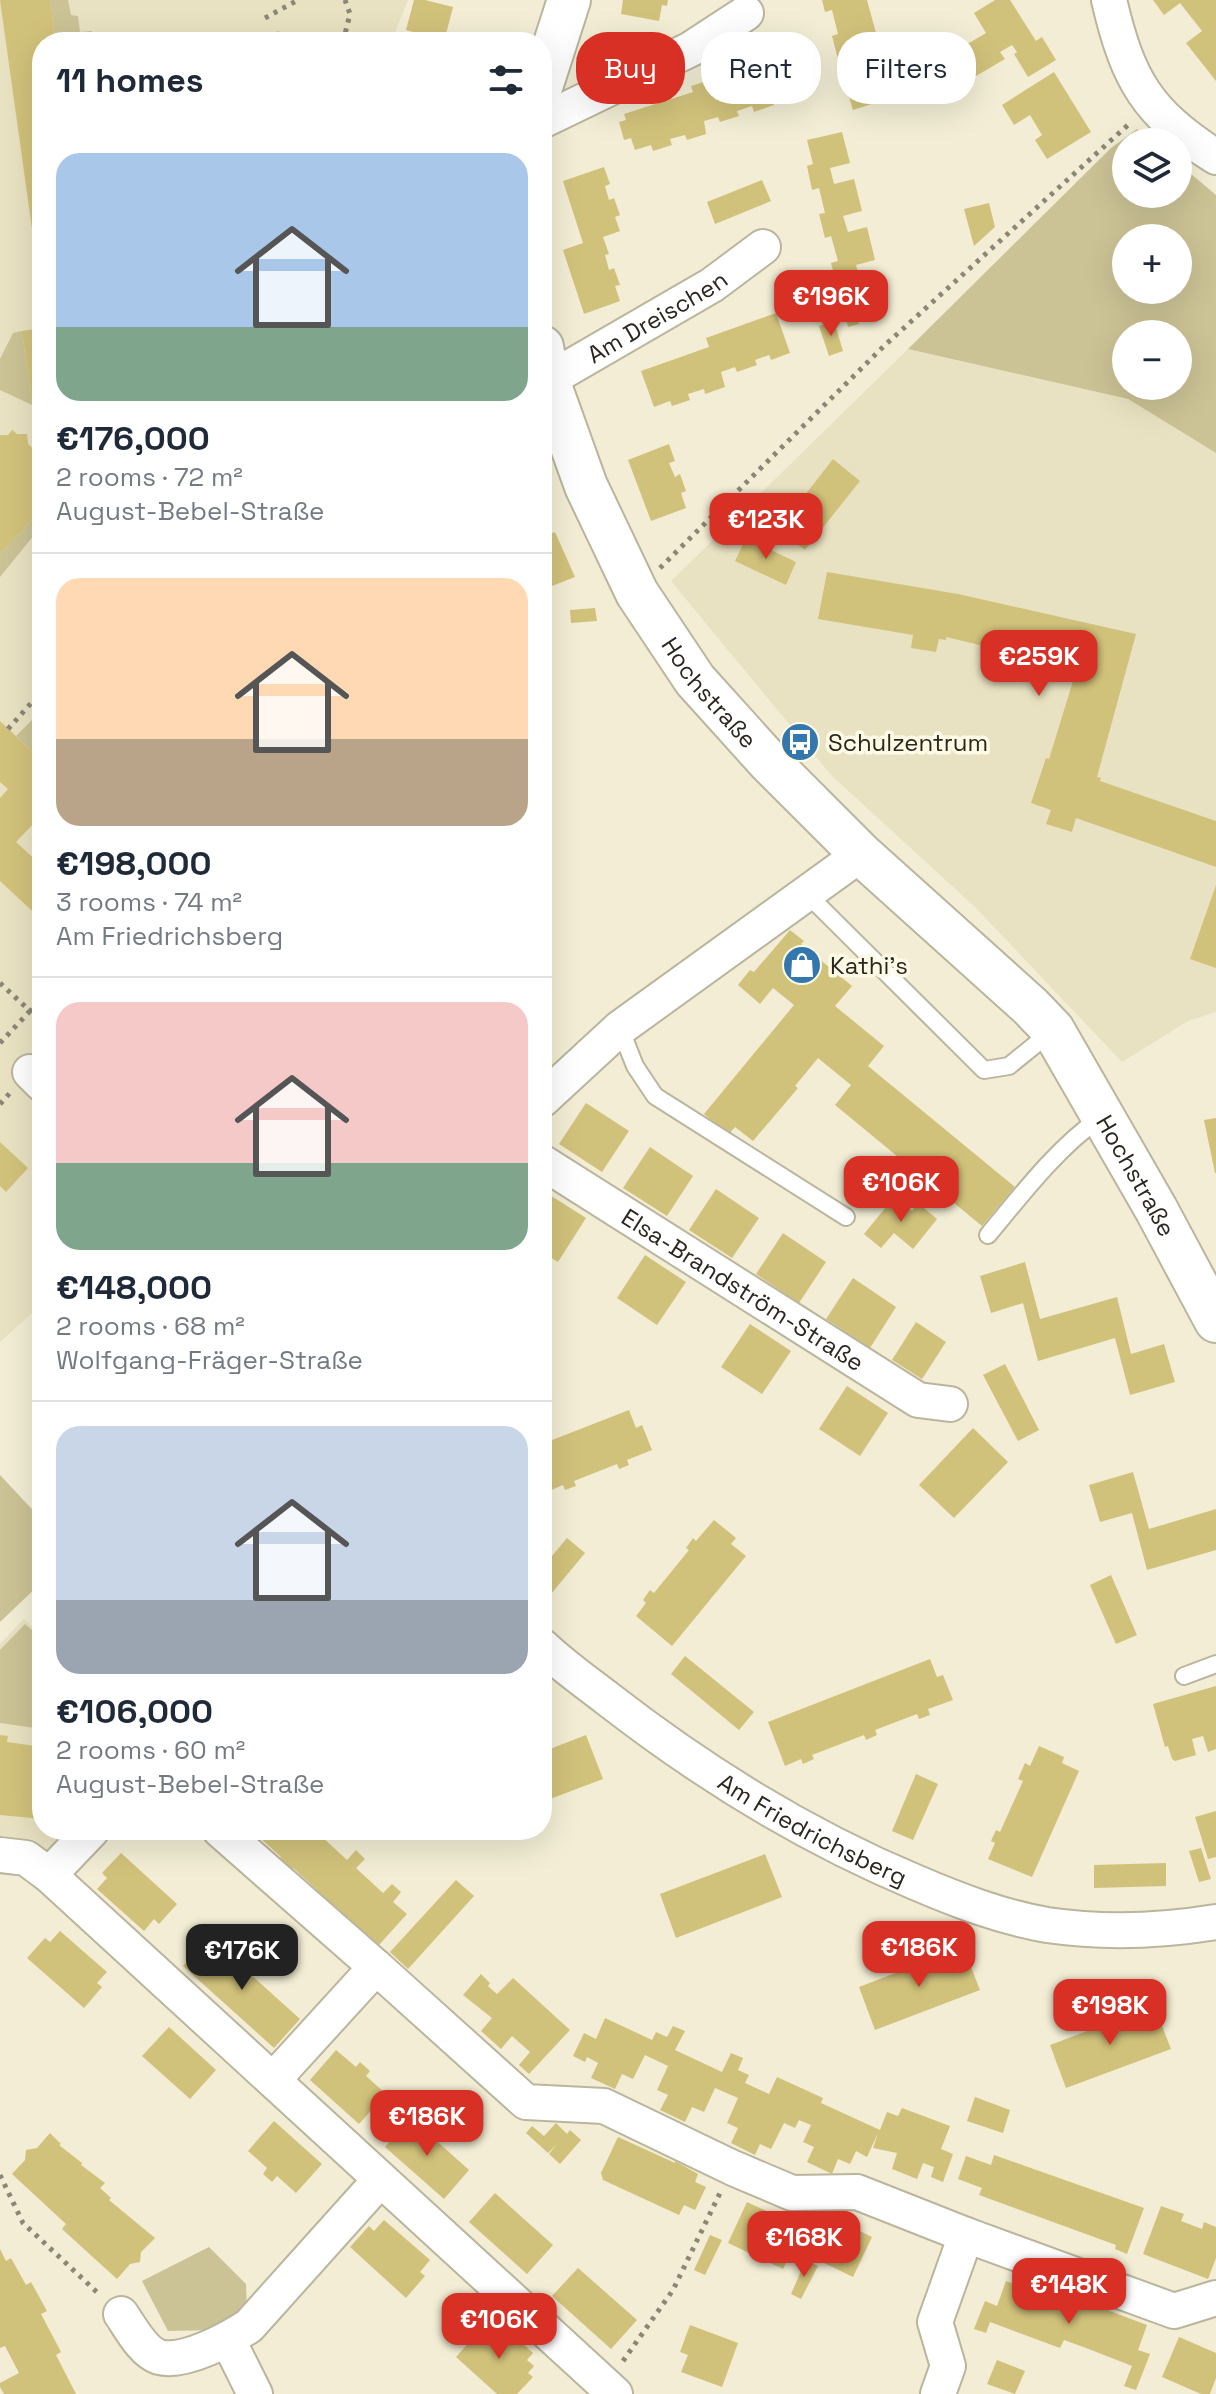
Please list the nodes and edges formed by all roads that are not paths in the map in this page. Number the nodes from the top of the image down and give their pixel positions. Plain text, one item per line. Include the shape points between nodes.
1 (569, 0) edge
2 (1109, 0) edge
3 (746, 13) dead end
4 (552, 53) edge
5 (552, 116) edge
6 (1215, 153) edge
7 (763, 247) dead end
8 (552, 361) edge
9 (552, 385) edge
10 (861, 854) junction
11 (807, 894) junction
12 (620, 1028) junction
13 (1053, 1030) junction
14 (552, 1091) edge
15 (1102, 1117) junction
16 (552, 1168) edge
17 (846, 1217) dead end
18 (988, 1235) dead end
19 (1216, 1321) edge
20 (950, 1404) dead end
21 (552, 1654) edge
22 (1216, 1664) edge
23 (1184, 1676) dead end
24 (82, 1840) edge
25 (231, 1840) edge
26 (0, 1855) edge
27 (49, 1875) junction
28 (1216, 1922) edge
29 (376, 1967) junction
30 (273, 2080) junction
31 (380, 2180) junction
32 (966, 2235) junction
33 (1216, 2298) edge
34 (121, 2314) road end
35 (228, 2340) junction
36 (611, 2389) edge
37 (255, 2394) edge
38 (938, 2394) edge

1 - 4 street
2 - 6 street via 1123,48 1151,105 1176,130
3 - 5 street via 691,49
7 - 8 street, Am Dreischen via 712,285
9 - 10 street, Hochstraße via 586,486 637,593 695,680
10 - 11 street
10 - 13 street, Hochstraße
11 - 12 street
11 - 13 lane via 984,1070 1009,1066
12 - 14 street
12 - 17 lane via 635,1066 655,1096
13 - 15 street, Hochstraße
15 - 18 lane via 1047,1165
15 - 19 street, Hochstraße
16 - 20 street, Elsa-Brandström-Straße via 918,1400
21 - 28 street, Am Friedrichsberg via 663,1742 778,1813 869,1863 969,1905 1046,1924 1114,1930
22 - 23 lane
24 - 27 street
25 - 29 street
26 - 27 street via 26,1858
27 - 30 street
29 - 30 street
29 - 32 street via 526,2102 604,2106 792,2193 857,2192
30 - 31 street
31 - 35 street via 249,2326
31 - 36 street
32 - 33 street via 1174,2311
32 - 38 street via 935,2322 948,2366
34 - 35 street via 159,2357 194,2353
35 - 37 street

